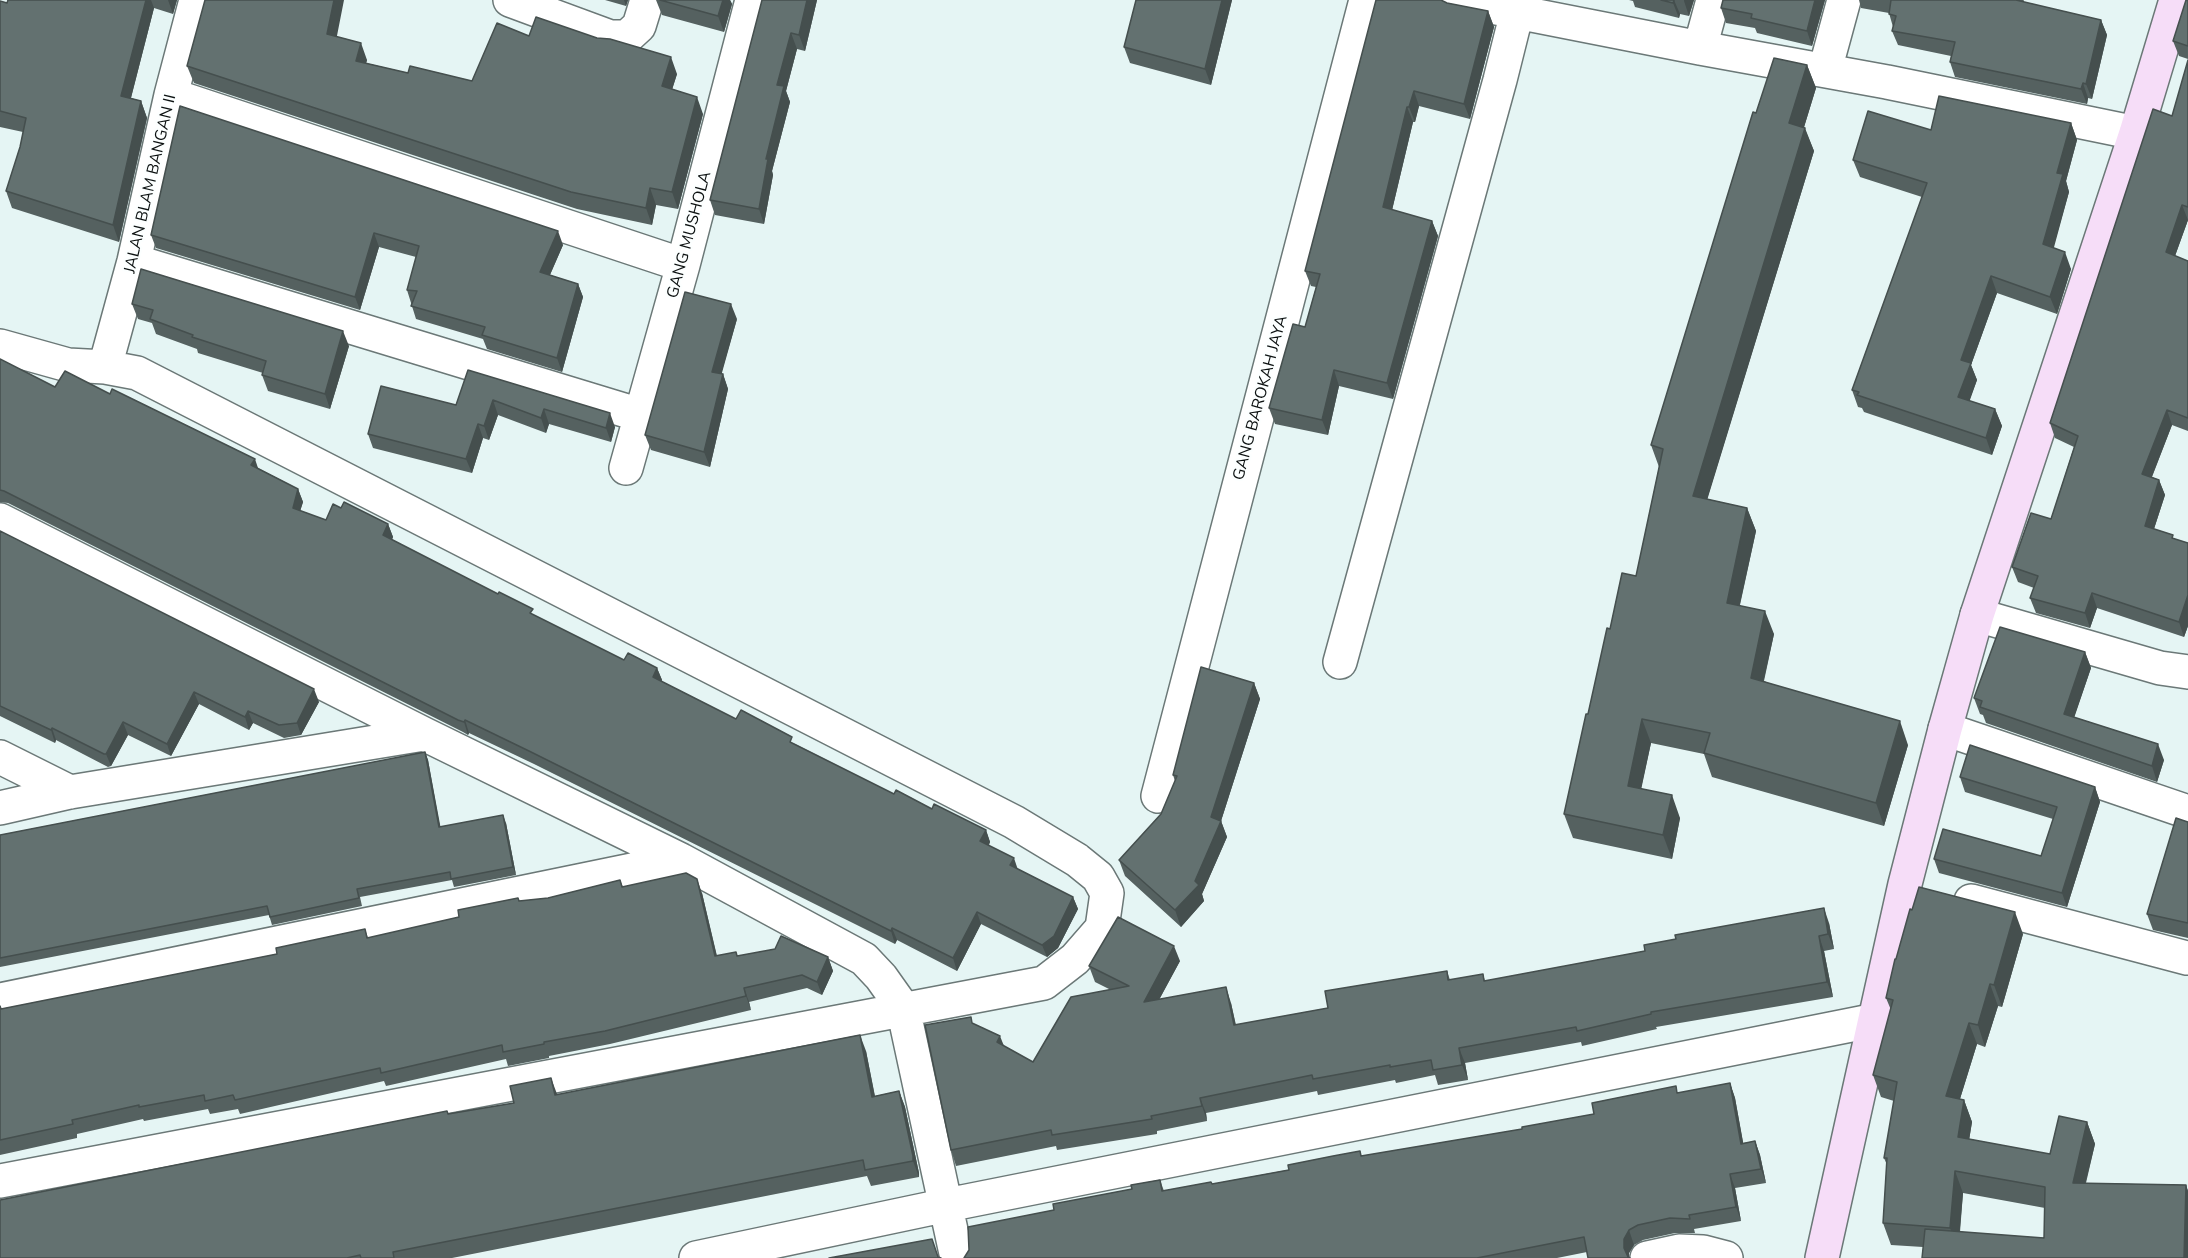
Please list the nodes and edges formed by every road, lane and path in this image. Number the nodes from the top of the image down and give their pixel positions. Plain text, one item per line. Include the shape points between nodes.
1 (196, 0) edge
2 (510, 0) edge
3 (647, 0) edge
4 (752, 0) edge
5 (1365, 0) edge
6 (1456, 0) edge
7 (1713, 0) edge
8 (1844, 0) edge
9 (2176, 0) edge
10 (1516, 12) junction
11 (1700, 48) junction
12 (1825, 70) junction
13 (171, 95) junction
14 (2136, 133) junction
15 (134, 261) junction
16 (683, 265) junction
17 (0, 346) edge
18 (109, 352) junction
19 (640, 415) junction
20 (626, 468) dead end
21 (0, 520) edge
22 (1977, 615) junction
23 (1340, 662) dead end
24 (2188, 672) edge
25 (1945, 729) junction
26 (424, 734) junction
27 (0, 757) edge
28 (70, 792) junction
29 (1158, 796) dead end
30 (0, 808) edge
31 (2188, 812) edge
32 (681, 860) junction
33 (1905, 884) junction
34 (2187, 958) edge
35 (0, 1000) edge
36 (903, 1008) junction
37 (1876, 1020) junction
38 (0, 1181) edge
39 (947, 1205) junction
40 (696, 1258) edge
41 (957, 1258) edge
42 (1647, 1258) edge
43 (1726, 1258) edge
44 (1822, 1258) edge

1 - 13 street, JALAN BLAM BANGAN II
2 - 3 street via 610,37 627,37 639,26
4 - 16 street, GANG MUSHOLA
5 - 29 street, GANG BAROKAH JAYA
6 - 10 street
7 - 11 street
8 - 12 street
9 - 14 street
10 - 11 street
10 - 23 street
11 - 12 street
12 - 14 street
13 - 15 street, JALAN BLAM BANGAN II
13 - 16 street
14 - 22 street
15 - 18 street, JALAN BLAM BANGAN II
15 - 19 street
16 - 19 street, GANG MUSHOLA
17 - 18 street via 68,365
18 - 36 street via 137,373 1014,822 1098,877 1107,893 1102,928 1075,959 1044,983
19 - 20 street, GANG MUSHOLA
21 - 26 street
22 - 24 street via 2160,668
22 - 25 street
25 - 31 street
25 - 33 street
26 - 28 street
26 - 32 street
27 - 28 street
28 - 30 street
32 - 35 street
32 - 36 street via 864,959
33 - 34 street
33 - 37 street
36 - 38 street
36 - 39 street
37 - 39 street
37 - 44 street
39 - 40 street
39 - 41 street
42 - 43 street via 1679,1251

